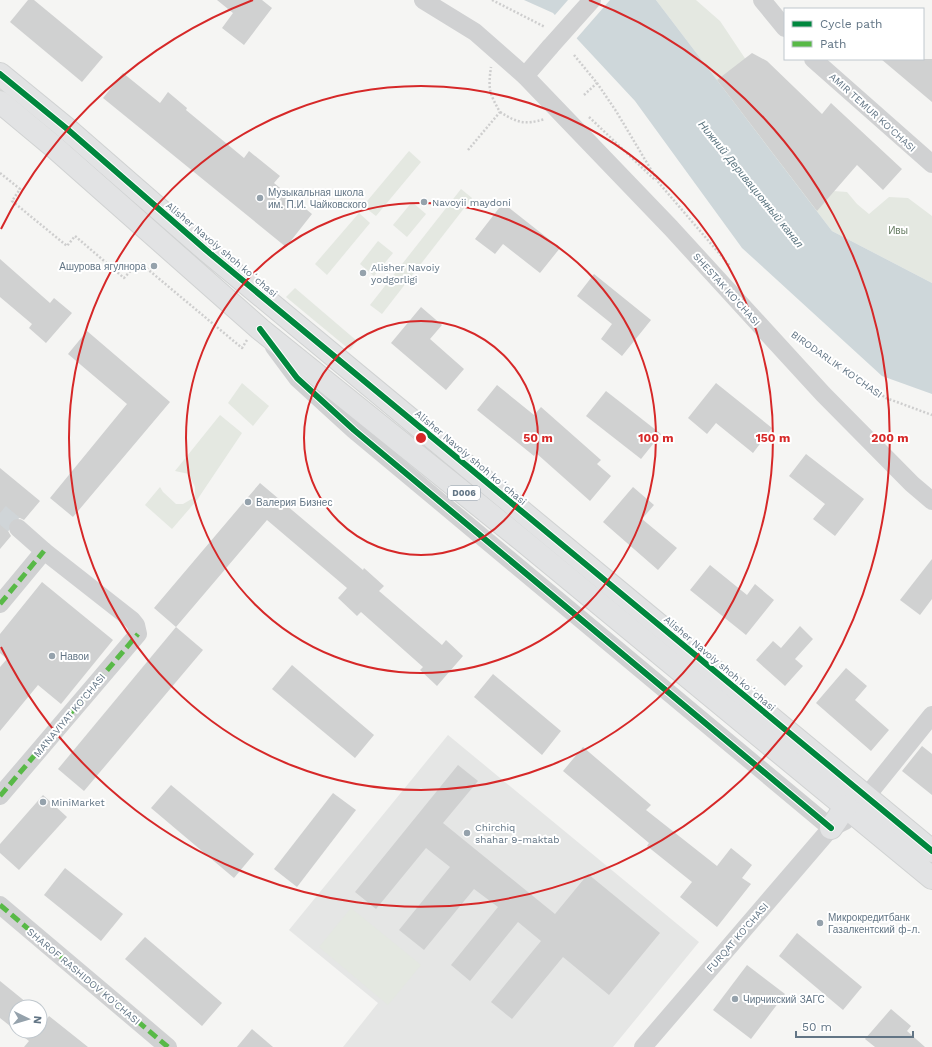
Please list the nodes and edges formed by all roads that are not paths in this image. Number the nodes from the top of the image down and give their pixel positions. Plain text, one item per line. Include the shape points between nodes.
1 (423, 0) edge
2 (592, 0) edge
3 (762, 0) edge
4 (784, 27) edge
5 (814, 60) edge
6 (0, 74) edge
7 (525, 76) junction
8 (0, 102) edge
9 (932, 164) edge
10 (260, 329) junction
11 (932, 501) edge
12 (18, 528) tunnel mouth
13 (44, 551) junction
14 (0, 604) edge
15 (932, 715) edge
16 (0, 796) edge
17 (855, 805) junction
18 (831, 828) junction
19 (932, 851) edge
20 (932, 878) edge
21 (0, 905) edge
22 (168, 1047) edge
23 (643, 1047) edge

1 - 7 street, SHESTAK KO'CHASI via 475,32
2 - 7 street, bridge
3 - 4 street
5 - 9 street, AMIR TEMUR KO‘CHASI
6 - 17 main road, Alisher Navoiy shoh koʻchasi / D006
7 - 11 street, SHESTAK KO'CHASI via 671,228 823,394
8 - 10 main road, Alisher Navoiy shoh koʻchasi / D006
10 - 17 main road, Alisher Navoiy shoh koʻchasi / D006
10 - 18 street, Alisher Navoiy shoh koʻchasi via 297,378 354,430
12 - 13 street
13 - 14 street
13 - 16 street, MA’NAVIYAT KO'CHASI via 132,620 138,634
15 - 17 street
17 - 18 main road
17 - 19 main road, Alisher Navoiy shoh koʻchasi / D006
17 - 20 main road, Alisher Navoiy shoh koʻchasi / D006
18 - 23 street, FURQAT KO'CHASI
21 - 22 street, SHAROF RASHIDOV KO'CHASI

